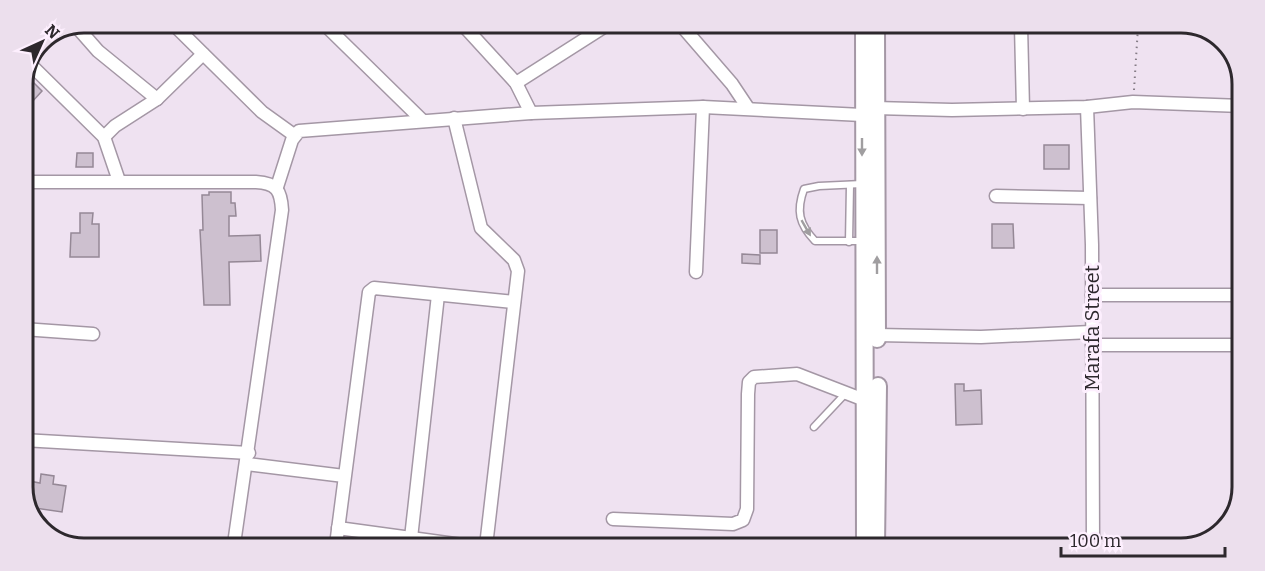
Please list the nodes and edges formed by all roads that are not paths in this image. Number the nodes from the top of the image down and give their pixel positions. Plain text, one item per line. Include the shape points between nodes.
1 (82, 33) edge
2 (182, 33) edge
3 (333, 33) edge
4 (470, 33) edge
5 (594, 33) edge
6 (688, 33) edge
7 (864, 33) edge
8 (875, 33) edge
9 (1021, 33) edge
10 (203, 54) junction
11 (35, 69) edge
12 (516, 83) junction
13 (157, 99) junction
14 (1232, 106) edge
15 (703, 107) junction
16 (1087, 107) junction
17 (748, 108) junction
18 (1023, 109) junction
19 (868, 112) junction
20 (531, 113) junction
21 (454, 118) junction
22 (423, 121) junction
23 (294, 135) junction
24 (104, 137) junction
25 (119, 181) junction
26 (33, 182) edge
27 (856, 185) junction
28 (277, 187) junction
29 (996, 196) dead end
30 (1090, 198) junction
31 (863, 211) junction
32 (856, 242) junction
33 (696, 272) dead end
34 (438, 295) junction
35 (1092, 295) junction
36 (1232, 296) edge
37 (514, 302) junction
38 (33, 330) edge
39 (1091, 332) junction
40 (93, 334) dead end
41 (877, 335) junction
42 (1092, 345) junction
43 (1232, 345) edge
44 (845, 394) junction
45 (867, 401) junction
46 (814, 427) dead end
47 (33, 442) edge
48 (872, 450) junction
49 (248, 459) junction
50 (344, 476) junction
51 (613, 519) dead end
52 (338, 528) junction
53 (235, 538) edge
54 (337, 538) edge
55 (411, 538) joint
56 (487, 538) edge
57 (866, 538) edge
58 (876, 538) edge
59 (1093, 538) edge

1 - 13 street via 98,51
2 - 10 street
3 - 22 street
4 - 12 street
5 - 12 street
6 - 17 street
7 - 19 main road
8 - 19 main road
9 - 18 street
10 - 13 street
10 - 23 street via 262,112
11 - 24 street
12 - 20 street
13 - 24 street
14 - 16 street via 1133,102
15 - 17 street
15 - 20 street
15 - 33 street
16 - 18 street
16 - 30 street, Marafa Street
17 - 19 street via 823,115
18 - 19 street
19 -> 27 main road
19 - 31 main road
20 - 21 street
21 - 22 street
21 - 37 street via 481,228 514,260 518,271
22 - 23 street via 299,131
23 - 28 street
24 - 25 street
25 - 26 street
25 - 28 street via 268,182
27 - 31 main road
27 -> 32 lane via 804,189 798,207 803,229 815,241
28 - 49 street via 282,210
29 - 30 street
30 - 35 street, Marafa Street
31 - 32 main road
41 -> 31 main road
32 - 45 main road
34 - 37 street
34 - 50 street via 374,288 369,292
34 - 55 street
35 - 36 street
35 - 39 street, Marafa Street
37 - 56 street
38 - 40 street
39 - 41 street via 981,337
39 - 42 street, Marafa Street
41 - 48 main road
42 - 43 street
42 - 59 street, Marafa Street
44 - 45 street
44 - 46 lane
44 - 51 street via 797,375 754,377 750,382 747,509 743,520 733,524
45 - 48 main road
47 - 49 street
48 - 57 main road
48 - 58 main road
49 - 50 street
49 - 53 street
50 - 52 street
52 - 54 street
52 - 55 street

